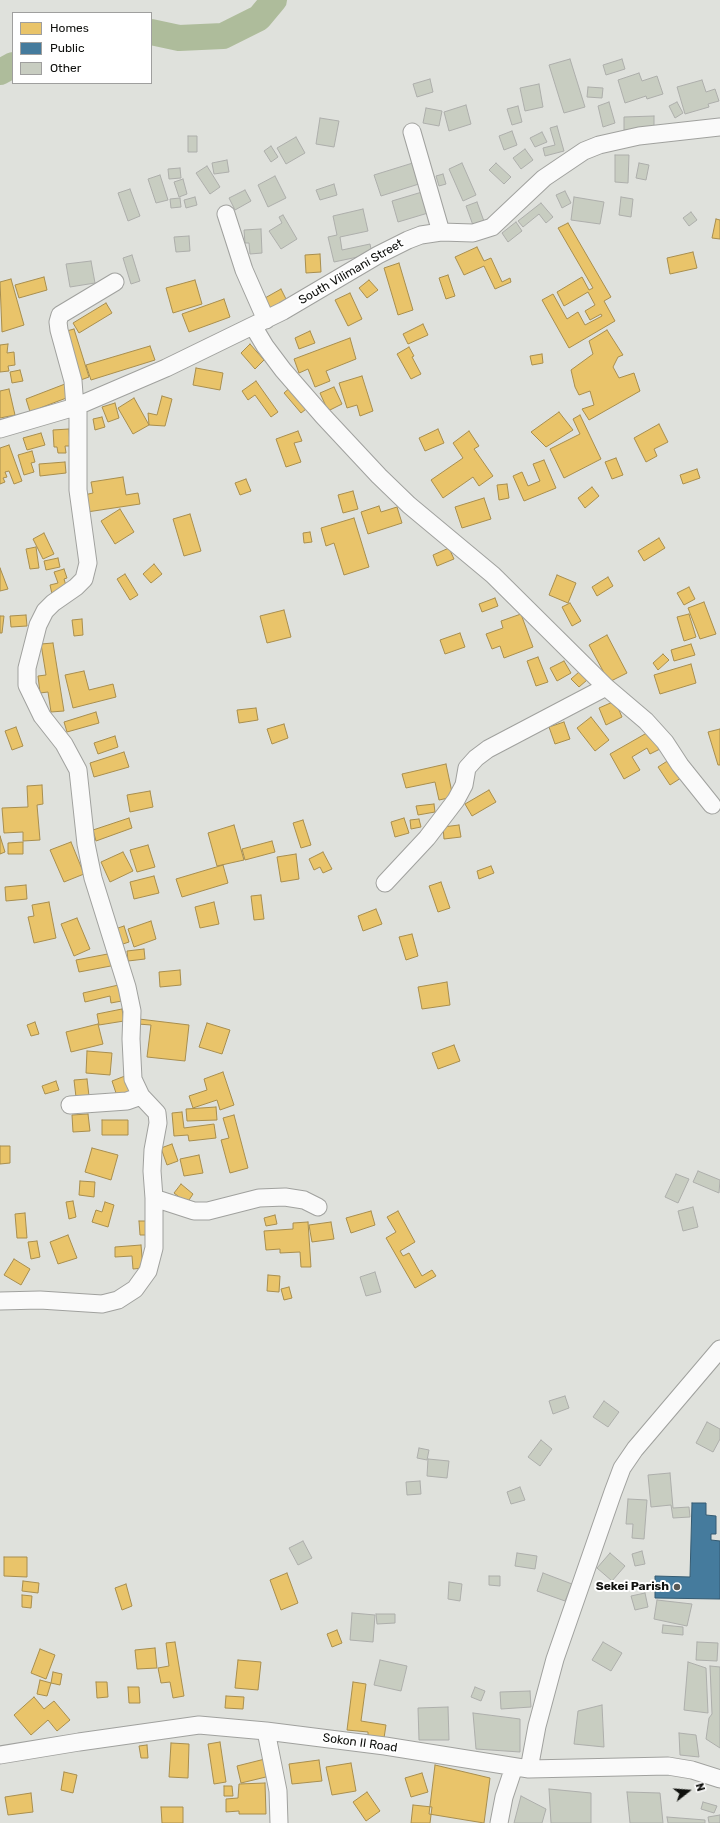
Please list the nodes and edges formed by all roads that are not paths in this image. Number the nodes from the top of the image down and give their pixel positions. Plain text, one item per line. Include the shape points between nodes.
1 (720, 127) edge
2 (412, 132) dead end
3 (226, 214) dead end
4 (441, 232) junction
5 (115, 282) dead end
6 (260, 323) junction
7 (76, 406) junction
8 (0, 429) edge
9 (606, 687) junction
10 (712, 806) dead end
11 (385, 883) dead end
12 (141, 1096) junction
13 (70, 1105) dead end
14 (154, 1198) junction
15 (318, 1207) dead end
16 (0, 1301) edge
17 (720, 1349) edge
18 (266, 1731) junction
19 (0, 1755) edge
20 (521, 1768) junction
21 (720, 1779) edge
22 (279, 1823) edge
23 (499, 1823) edge

1 - 4 street, South Vilimani Street via 639,136 599,145 578,155 544,178 492,227 473,233
2 - 4 street
3 - 6 street
4 - 6 street, South Vilimani Street via 421,235 392,247
5 - 7 street via 60,315 59,330 73,381
6 - 7 street, South Vilimani Street via 166,368
6 - 9 street via 265,346 283,370 378,476 493,575
7 - 8 street, South Vilimani Street
7 - 12 street via 78,490 88,563 84,579 45,610 38,625 27,668 27,685 42,716 64,744 78,770 86,844 93,878 132,1011 130,1039 133,1079
9 - 10 street via 646,721 665,742
9 - 11 street via 488,749 476,758 467,768 464,785 456,800 427,838
12 - 13 street via 127,1101
12 - 14 street via 157,1113 158,1123 153,1150
14 - 15 street via 194,1211 259,1198 278,1197 304,1200
14 - 16 street via 154,1248 148,1271 135,1289 118,1300 102,1304 40,1300
17 - 20 street via 622,1468 555,1659 537,1726
18 - 19 street, Sokon II Road via 199,1725
18 - 20 street, Sokon II Road via 385,1746
18 - 22 street via 278,1791
20 - 21 street, Sokon II Road via 668,1766
20 - 23 street via 504,1798

